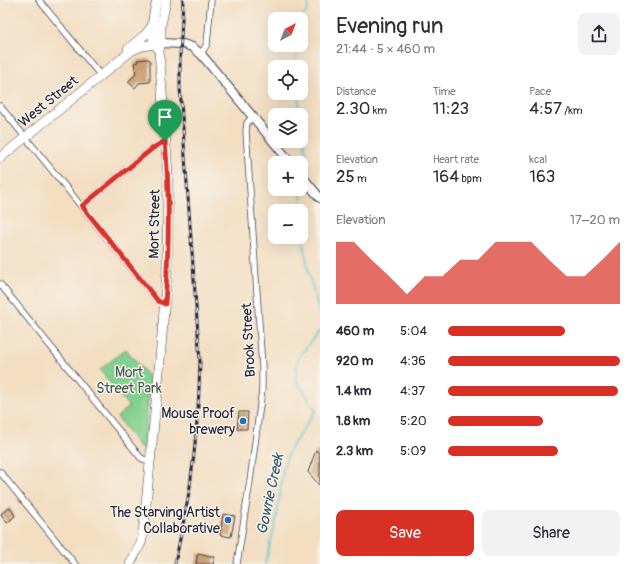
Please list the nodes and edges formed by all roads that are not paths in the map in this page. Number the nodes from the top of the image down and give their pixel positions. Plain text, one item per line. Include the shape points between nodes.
1 (39, 0) edge
2 (166, 0) edge
3 (211, 0) edge
4 (156, 1) edge
5 (153, 24) junction
6 (158, 46) junction
7 (199, 52) junction
8 (121, 58) junction
9 (114, 66) junction
10 (101, 76) junction
11 (0, 106) edge
12 (253, 116) junction
13 (26, 137) junction
14 (165, 141) junction
15 (286, 156) edge
16 (0, 158) edge
17 (308, 182) edge
18 (317, 192) edge
19 (82, 206) junction
20 (0, 284) edge
21 (165, 304) junction
22 (150, 462) junction
23 (0, 472) edge
24 (75, 564) edge
25 (130, 564) edge
26 (237, 564) edge

1 - 10 street
2 - 6 main road, Mort Street
3 - 7 street via 207,44
4 - 5 main road, Mort Street
5 - 6 main road, Mort Street via 152,33
5 - 8 main road
6 - 7 main road
6 - 8 main road, West Street via 131,51
6 - 9 main road, West Street
6 - 14 main road, Mort Street
7 - 12 main road
8 - 9 main road, West Street
9 - 10 main road, West Street
10 - 13 main road, West Street
11 - 13 street
12 - 15 main road
12 - 26 street, Brook Street via 248,120 246,131 262,390
13 - 16 main road, West Street
13 - 19 street
14 - 19 street
14 - 21 main road, Mort Street via 168,175
17 - 18 main road
19 - 21 street via 158,301
20 - 22 street via 141,458
21 - 22 main road, Mort Street
22 - 25 main road, Mort Street via 142,538
23 - 24 street

